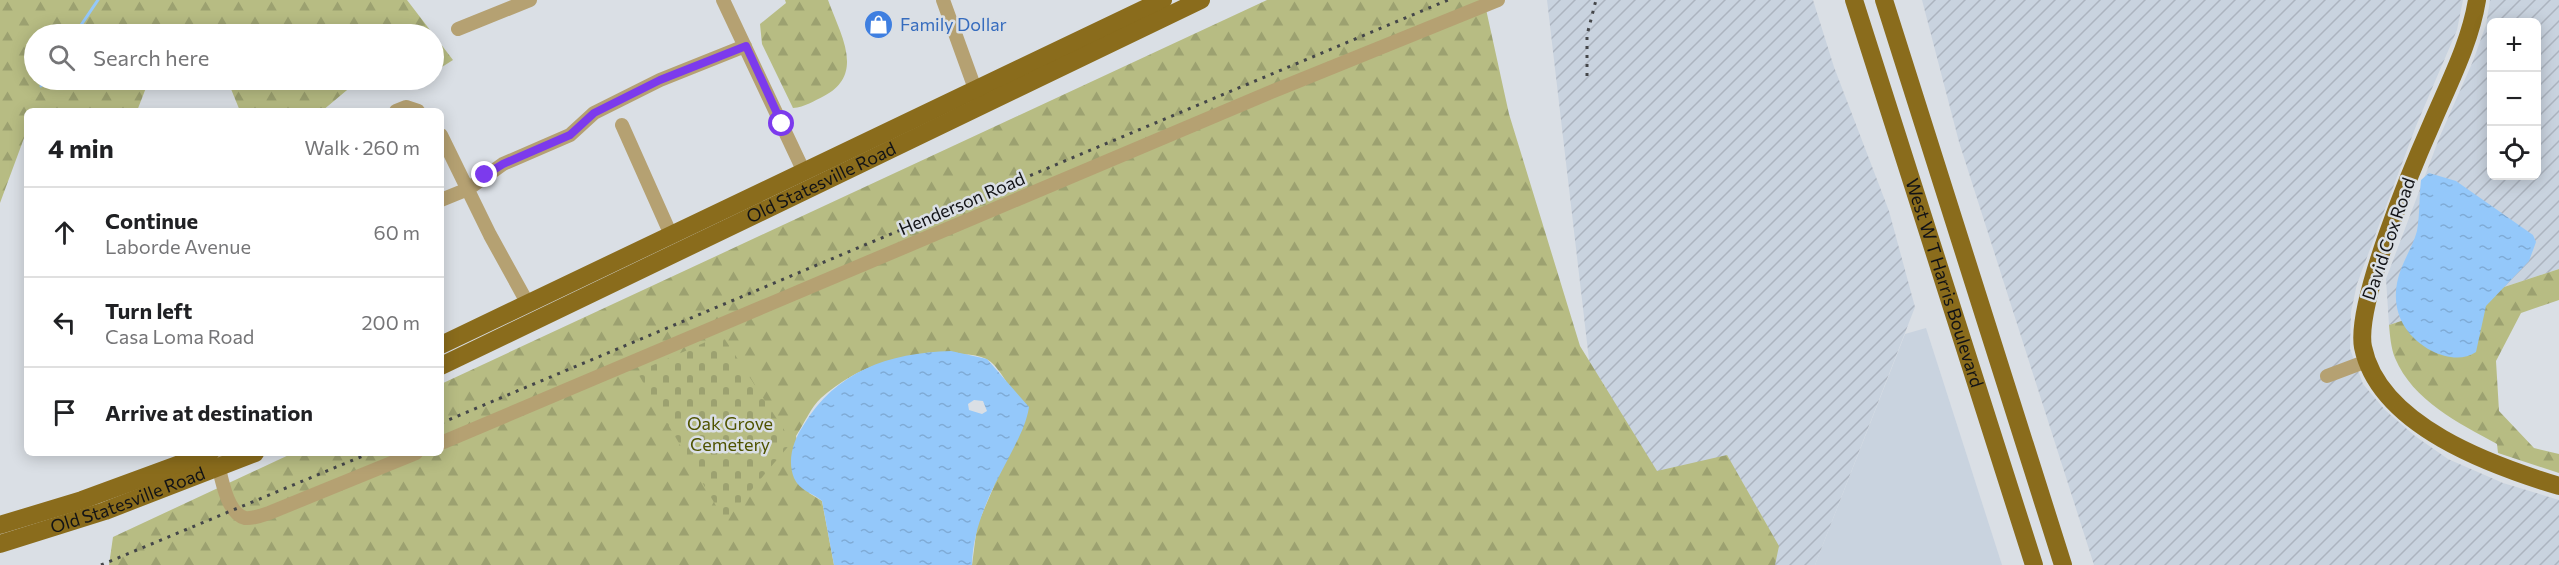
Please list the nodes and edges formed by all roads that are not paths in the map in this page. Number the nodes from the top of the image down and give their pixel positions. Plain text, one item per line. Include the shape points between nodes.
1 (530, 0) edge
2 (723, 0) edge
3 (943, 0) edge
4 (1163, 0) edge
5 (1201, 0) edge
6 (1498, 0) edge
7 (1854, 0) edge
8 (1884, 0) edge
9 (2477, 0) edge
10 (458, 29) dead end
11 (746, 46) junction
12 (978, 99) junction
13 (622, 125) dead end
14 (444, 141) edge
15 (804, 172) junction
16 (468, 189) junction
17 (444, 199) edge
18 (671, 235) junction
19 (528, 304) junction
20 (444, 344) edge
21 (2367, 361) junction
22 (444, 365) edge
23 (2327, 376) dead end
24 (444, 441) edge
25 (231, 456) edge
26 (408, 456) edge
27 (215, 458) edge
28 (2559, 486) edge
29 (0, 525) edge
30 (0, 544) edge
31 (2034, 565) edge
32 (2063, 565) edge

1 - 10 street
2 - 11 street
3 - 12 street
4 - 12 main road, Old Statesville Road
5 - 12 main road, Old Statesville Road
6 - 24 street, Henderson Road
7 - 31 main road, West W T Harris Boulevard
8 - 32 main road, West W T Harris Boulevard
9 - 21 main road, David Cox Road via 2462,52 2428,130 2372,282 2362,333
11 - 15 street
11 - 16 street via 660,80 603,109 570,135 503,164
12 - 15 main road, Old Statesville Road
12 - 22 main road, Old Statesville Road
13 - 18 street
14 - 16 street
15 - 18 main road, Old Statesville Road
16 - 17 street
16 - 19 street
18 - 19 main road, Old Statesville Road
19 - 20 main road, Old Statesville Road
21 - 23 street
21 - 28 main road, David Cox Road via 2393,398 2441,438 2479,459
25 - 27 main road, Old Statesville Road
26 - 27 street via 253,518 244,518 235,510
27 - 29 main road, Old Statesville Road
27 - 30 main road, Old Statesville Road via 105,510

